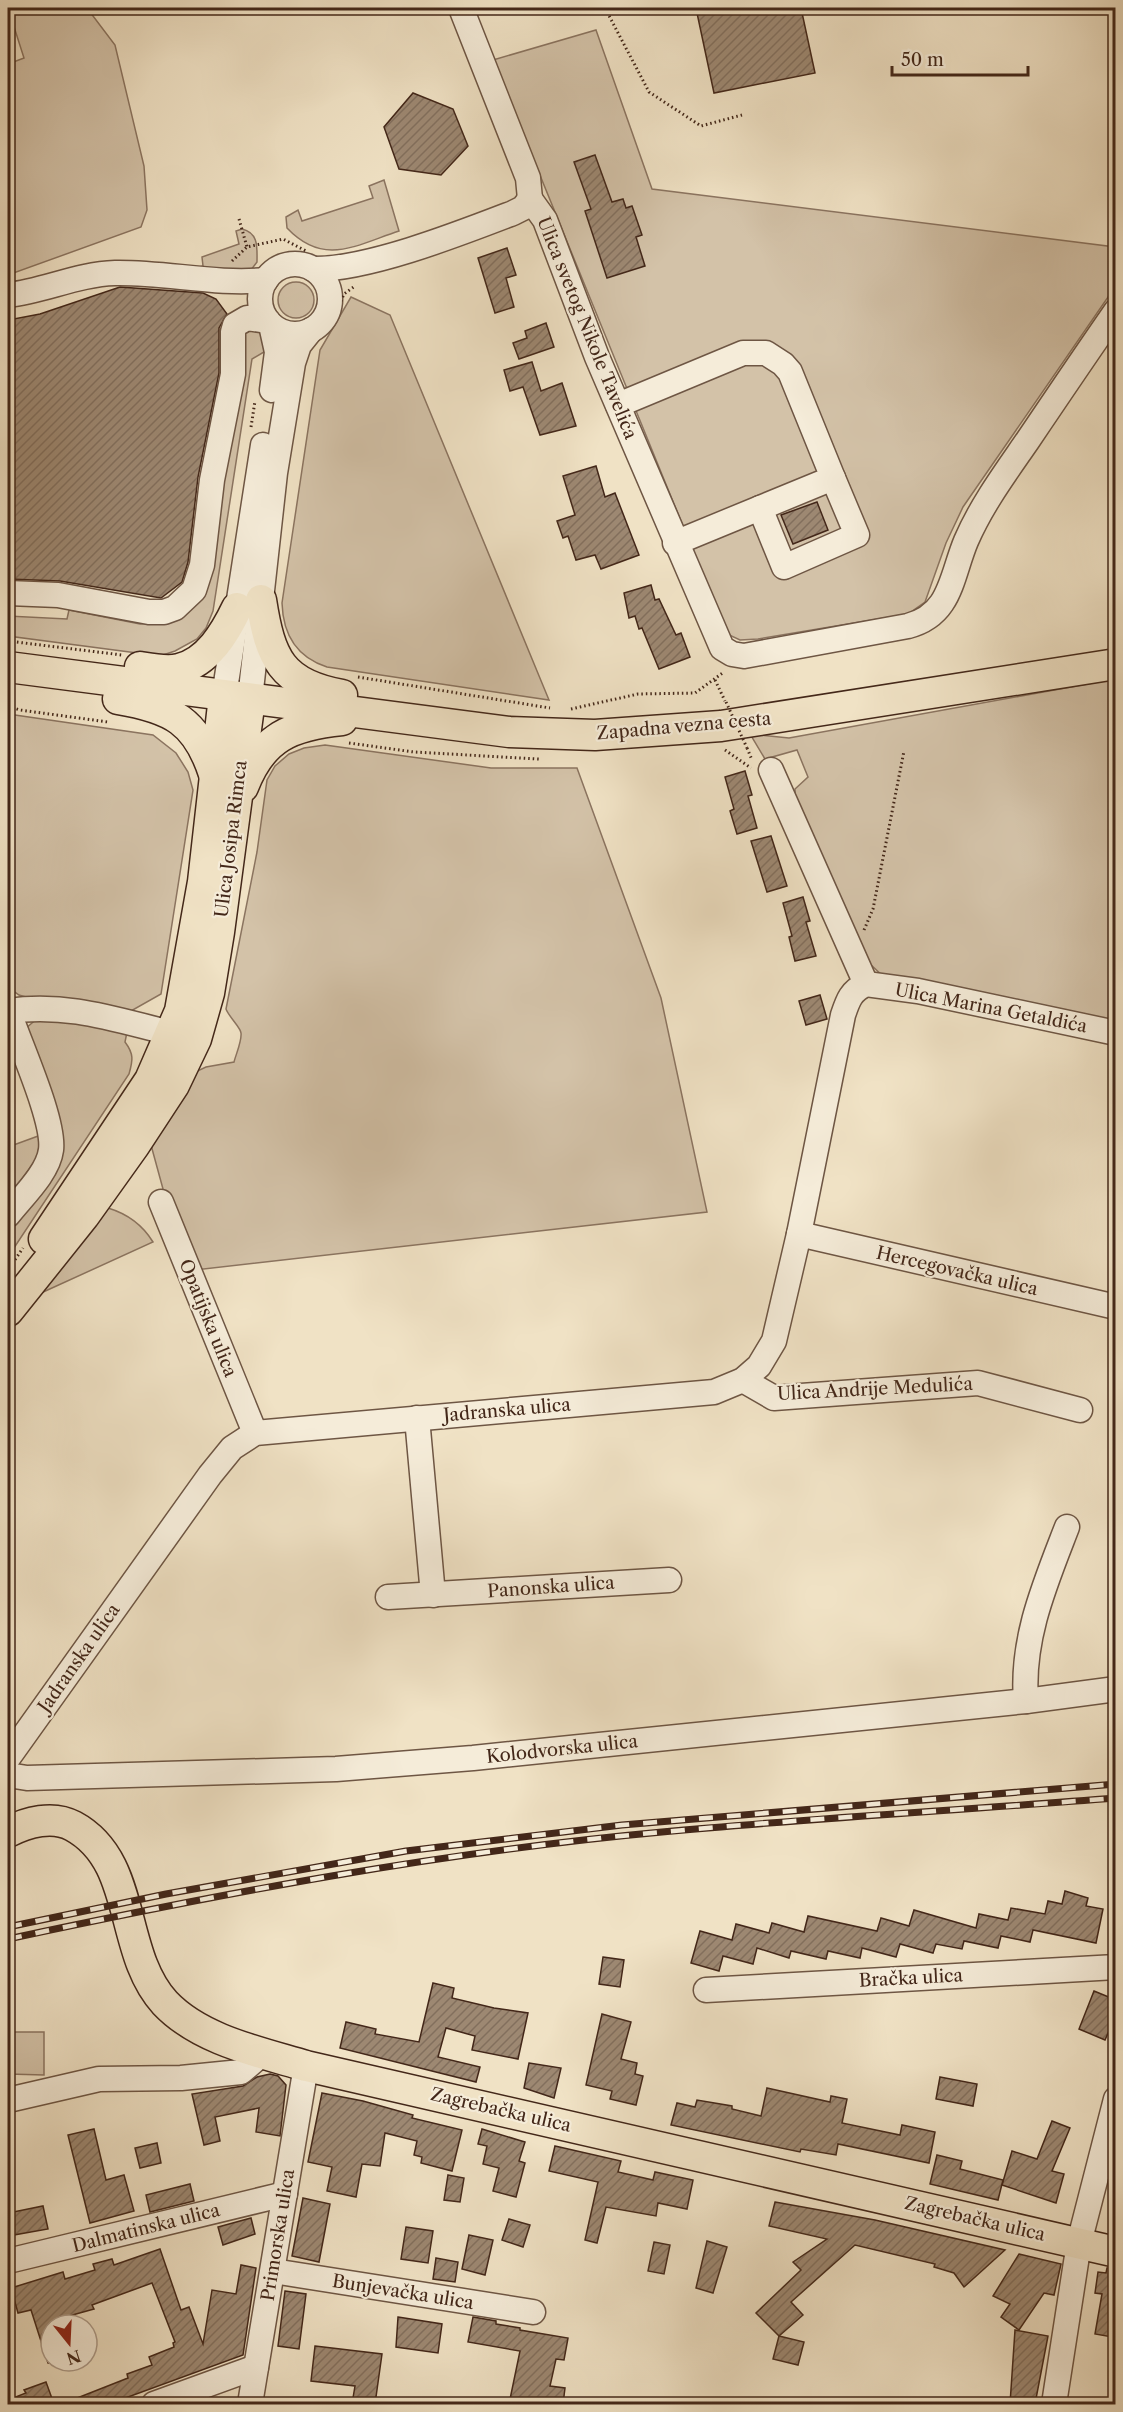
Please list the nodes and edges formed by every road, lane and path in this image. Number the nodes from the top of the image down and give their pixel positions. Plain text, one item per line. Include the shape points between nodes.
1 (461, 8) edge
2 (605, 8) edge
3 (742, 115) dead end
4 (530, 199) junction
5 (239, 219) dead end
6 (247, 247) dead end
7 (409, 249) junction
8 (313, 269) junction
9 (200, 279) junction
10 (266, 280) junction
11 (8, 295) edge
12 (330, 298) junction
13 (1116, 312) edge
14 (267, 318) junction
15 (311, 330) junction
16 (618, 405) junction
17 (833, 478) junction
18 (760, 508) junction
19 (675, 543) junction
20 (8, 593) edge
21 (249, 604) junction
22 (8, 640) edge
23 (124, 656) dead end
24 (1116, 664) edge
25 (8, 667) edge
26 (78, 676) junction
27 (354, 677) dead end
28 (237, 697) junction
29 (8, 706) edge
30 (559, 709) dead end
31 (568, 710) dead end
32 (379, 716) junction
33 (113, 722) dead end
34 (445, 724) junction
35 (723, 748) dead end
36 (747, 748) dead end
37 (904, 751) dead end
38 (763, 770) joint
39 (214, 775) junction
40 (234, 810) junction
41 (854, 956) junction
42 (866, 984) junction
43 (8, 1010) edge
44 (1116, 1033) edge
45 (184, 1036) junction
46 (161, 1202) dead end
47 (8, 1215) edge
48 (799, 1234) junction
49 (13, 1303) edge
50 (1116, 1307) edge
51 (743, 1380) junction
52 (1080, 1410) dead end
53 (417, 1418) junction
54 (255, 1433) junction
55 (1067, 1527) dead end
56 (669, 1580) dead end
57 (433, 1595) junction
58 (388, 1597) dead end
59 (1116, 1689) edge
60 (1026, 1701) junction
61 (8, 1758) edge
62 (8, 1775) edge
63 (8, 1832) edge
64 (1116, 1967) edge
65 (706, 1990) dead end
66 (263, 2053) junction
67 (306, 2066) junction
68 (1116, 2099) edge
69 (8, 2100) edge
70 (285, 2194) junction
71 (1079, 2243) junction
72 (1116, 2252) edge
73 (8, 2261) edge
74 (273, 2271) junction
75 (533, 2312) dead end
76 (256, 2367) junction
77 (154, 2404) edge
78 (250, 2404) edge
79 (1054, 2404) edge

1 - 4 street, Ulica svetog Nikole Tavelića via 528,178
2 - 3 path via 649,92 701,126
4 - 7 street, Ulica Josipa Rimca via 513,213
4 - 16 street, Ulica svetog Nikole Tavelića via 545,220
5 - 6 path
7 - 8 street, Ulica Josipa Rimca via 336,268
7 - 12 street, Ulica Josipa Rimca via 352,279
8 - 10 street, Ulica Josipa Rimca via 288,265
8 - 12 street via 328,287
9 - 10 street
9 - 11 street via 89,275
9 - 14 street via 249,297
10 - 14 street, Ulica Josipa Rimca via 260,298
12 - 15 street, Ulica Josipa Rimca via 325,317
13 - 19 street, Ulica svetog Nikole Tavelića via 992,492 967,540 942,605 923,622 744,656 732,654 722,648
14 - 15 street via 290,333
14 - 20 street via 247,318 233,332 233,374 212,480 202,565 194,590 175,608 164,612 58,595
14 - 21 street, Ulica Josipa Rimca via 277,361
15 - 21 street, Ulica Josipa Rimca via 299,345 293,363
16 - 17 street via 743,353 766,353 790,372
16 - 19 street, Ulica svetog Nikole Tavelića
17 - 18 street
17 - 18 street via 857,536 784,567
18 - 19 street
21 - 26 main road via 215,645 190,664 170,670 118,668
21 - 28 street, Ulica Josipa Rimca
21 - 34 main road via 278,660 295,679 320,691 402,707
22 - 23 path
24 - 34 main road, Zapadna vezna cesta via 678,730 552,734
25 - 26 main road, Zapadna vezna cesta
26 - 28 main road, Zapadna vezna cesta
26 - 39 main road via 88,690 177,716 201,741
27 - 30 path
28 - 32 main road, Zapadna vezna cesta
28 - 39 main road, Ulica Josipa Rimca
28 - 40 main road, Ulica Josipa Rimca
29 - 33 path
31 - 36 path, bridge via 638,694 695,693 715,680
32 - 34 main road, Zapadna vezna cesta
32 - 40 main road via 323,722 284,734 253,762
35 - 38 path via 744,765
37 - 41 path via 873,909
38 - 41 street
39 - 45 main road, Ulica Josipa Rimca via 203,882 186,986
40 - 45 main road, Ulica Josipa Rimca via 209,993
41 - 42 street
42 - 44 street, Ulica Marina Getaldića via 918,991
42 - 48 street, Jadranska ulica via 849,997 843,1015
43 - 45 street via 68,1009
43 - 47 street via 43,1109 51,1151
45 - 49 main road, Ulica Josipa Rimca via 150,1080 43,1241
46 - 54 street, Opatijska ulica
48 - 50 street, Hercegovačka ulica
48 - 51 street, Jadranska ulica via 774,1341 759,1366
51 - 52 street, Ulica Andrije Medulića via 774,1398 978,1383
51 - 53 street, Jadranska ulica via 714,1392
53 - 54 street, Jadranska ulica
53 - 57 street
54 - 61 street, Jadranska ulica via 232,1449 210,1475
55 - 60 street via 1029,1633 1023,1672
56 - 57 street, Panonska ulica
57 - 58 street, Panonska ulica
59 - 60 street, Kolodvorska ulica
60 - 62 street, Kolodvorska ulica via 336,1769 39,1778
63 - 66 main road, Zagrebačka ulica via 32,1822 59,1821 85,1832 108,1858 146,1973 166,2003 195,2026
64 - 65 street, Bračka ulica
66 - 67 main road, Zagrebačka ulica
66 - 69 street via 241,2072 181,2078 99,2079
67 - 70 street, Primorska ulica
67 - 71 main road, Zagrebačka ulica
68 - 71 street
70 - 73 street, Dalmatinska ulica
70 - 74 street, Primorska ulica
71 - 72 main road, Zagrebačka ulica
71 - 79 street
74 - 75 street, Bunjevačka ulica
74 - 76 street, Primorska ulica
76 - 77 street
76 - 78 street, Primorska ulica

